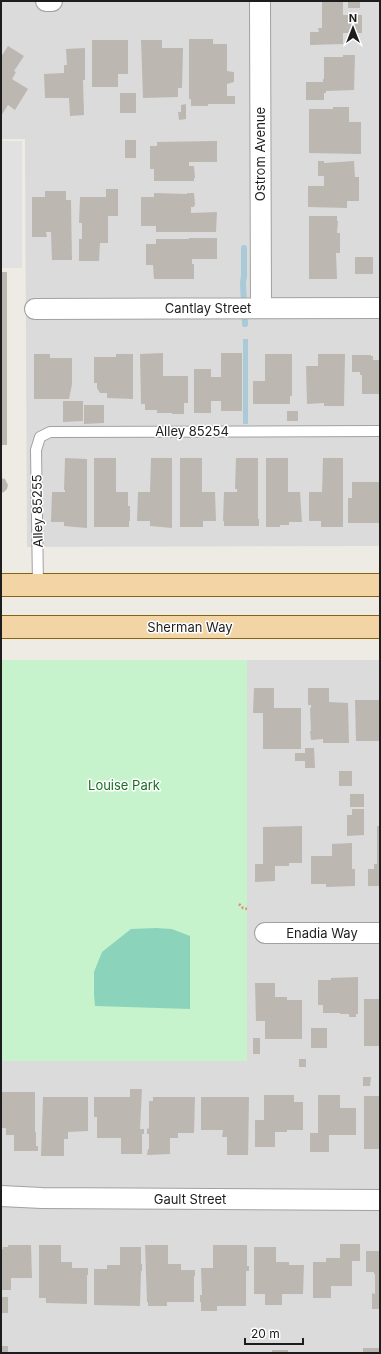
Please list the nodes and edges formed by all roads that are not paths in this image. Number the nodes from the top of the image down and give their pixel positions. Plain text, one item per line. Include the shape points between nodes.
1 (46, 1) edge
2 (52, 1) edge
3 (260, 1) edge
4 (261, 308) junction
5 (380, 308) edge
6 (35, 309) dead end
7 (380, 431) edge
8 (40, 438) joint
9 (1, 585) edge
10 (38, 585) junction
11 (380, 585) edge
12 (1, 627) edge
13 (380, 627) edge
14 (265, 933) dead end
15 (380, 933) edge
16 (1, 1196) edge
17 (380, 1200) edge

1 - 2 street
3 - 4 street, Ostrom Avenue
4 - 5 street, Cantlay Street
4 - 6 street, Cantlay Street
7 - 8 lane, Alley 85254 via 50,432
8 - 10 lane, Alley 85255 via 36,450
9 - 10 main road
10 - 11 main road
12 - 13 main road, Sherman Way
14 - 15 street, Enadia Way
16 - 17 street, Gault Street

